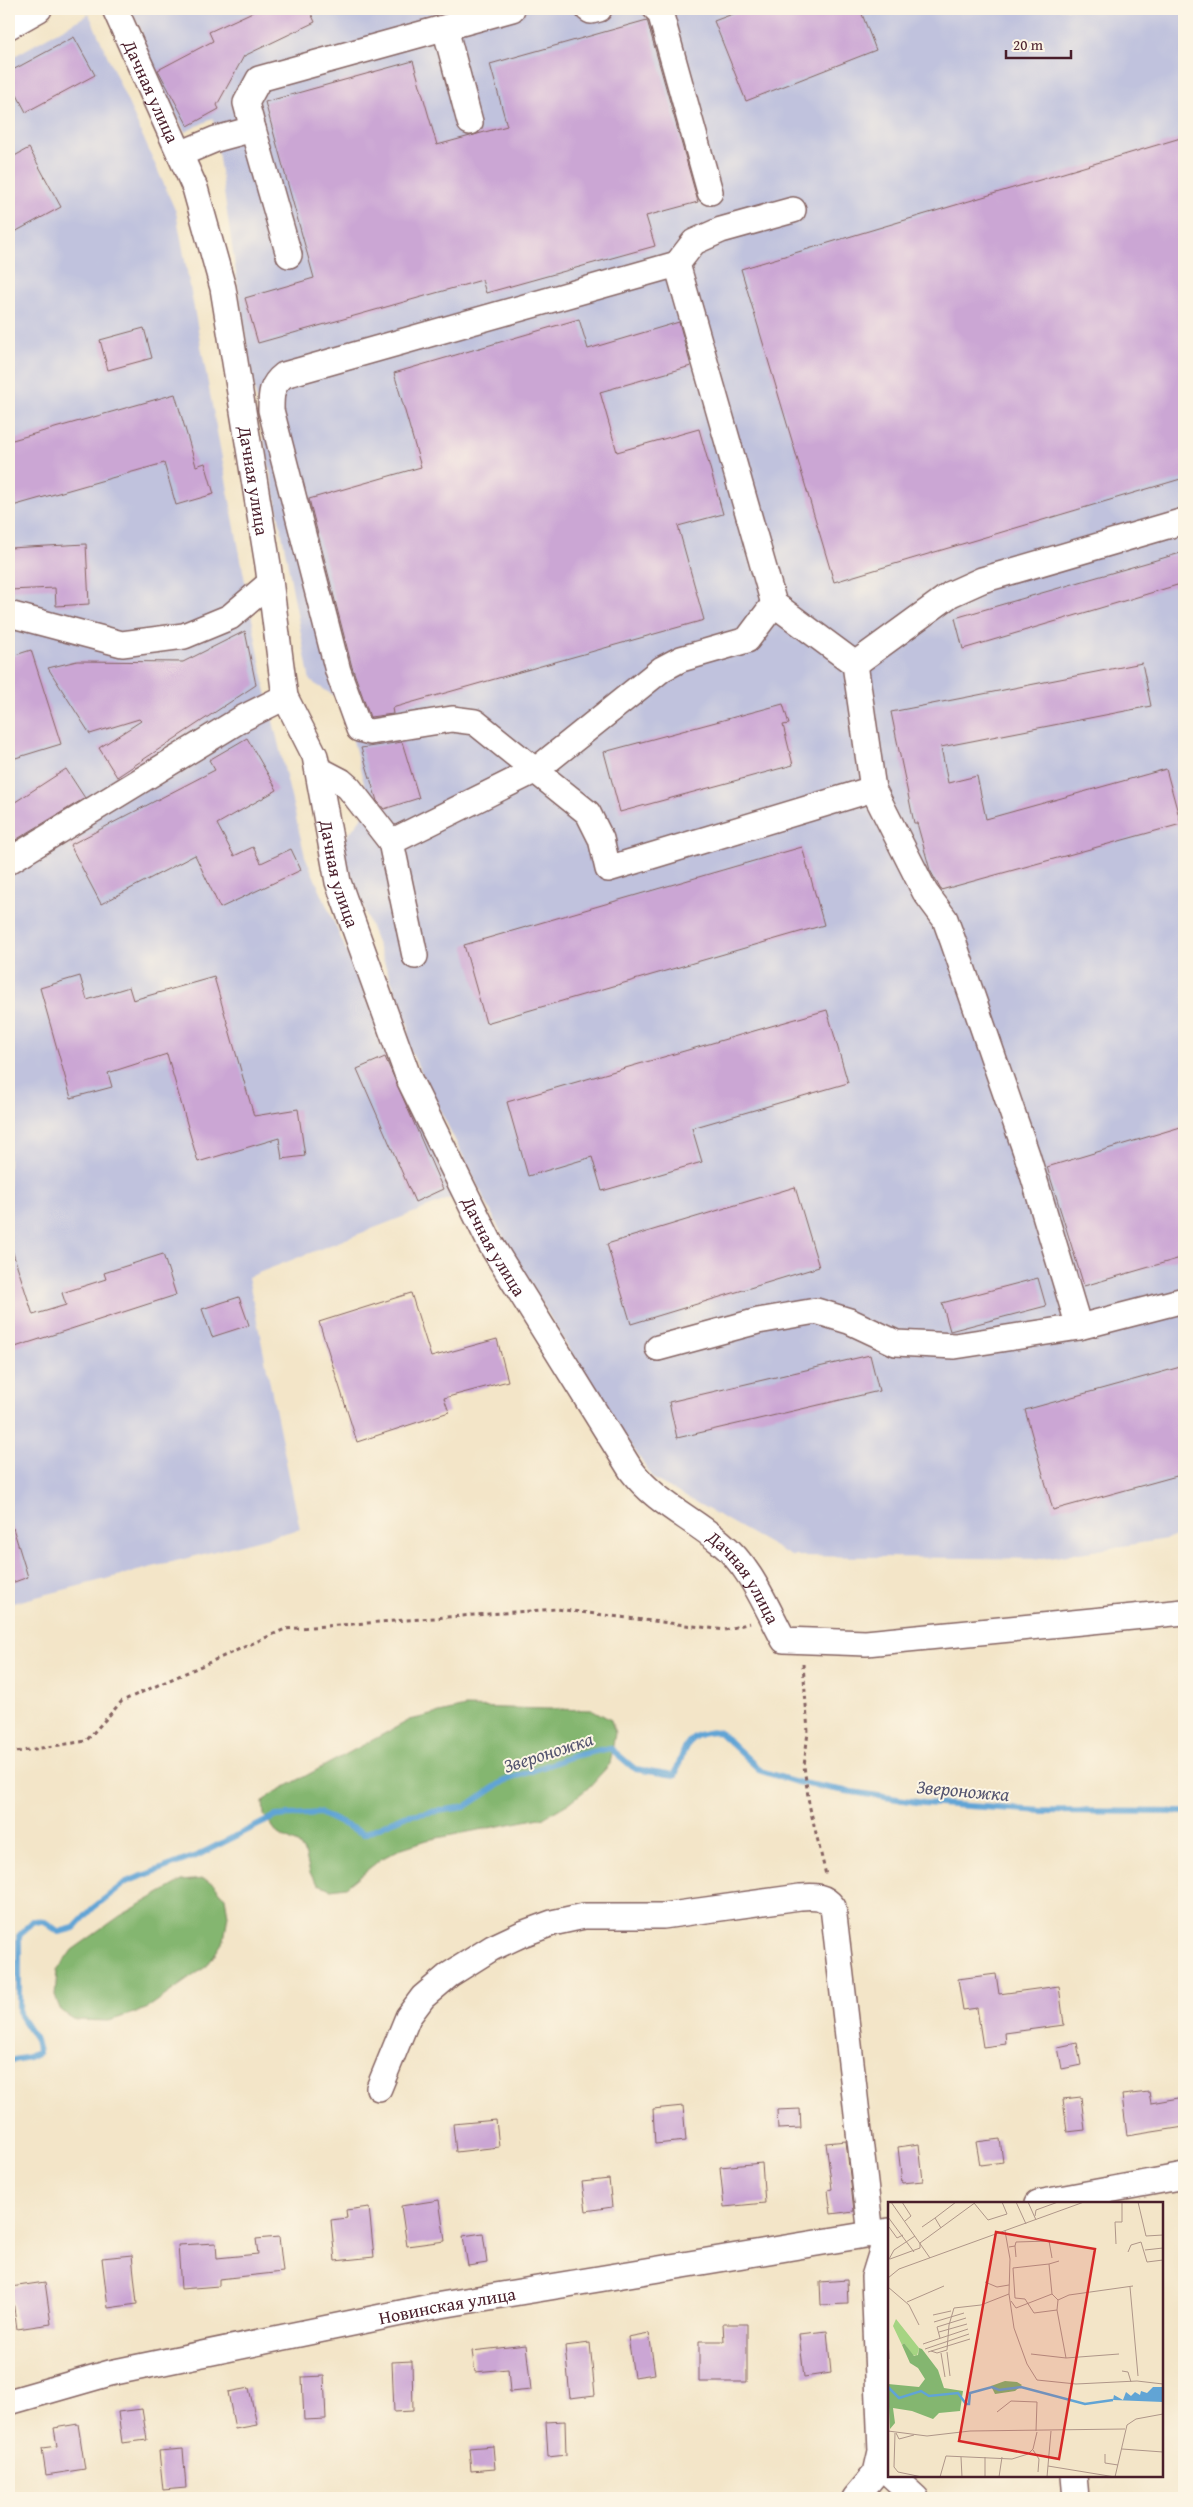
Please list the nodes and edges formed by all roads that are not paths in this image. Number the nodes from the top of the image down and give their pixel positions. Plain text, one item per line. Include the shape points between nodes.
1 (39, 9) edge
2 (115, 9) edge
3 (512, 9) edge
4 (588, 9) edge
5 (599, 9) edge
6 (656, 9) edge
7 (9, 26) edge
8 (445, 28) junction
9 (470, 122) dead end
10 (253, 129) junction
11 (180, 154) junction
12 (710, 192) dead end
13 (793, 210) dead end
14 (289, 255) dead end
15 (678, 264) junction
16 (1184, 521) edge
17 (270, 583) junction
18 (774, 604) junction
19 (9, 614) edge
20 (856, 664) junction
21 (285, 697) junction
22 (318, 769) junction
23 (536, 770) junction
24 (874, 789) junction
25 (391, 842) junction
26 (9, 861) edge
27 (414, 956) dead end
28 (1184, 1300) edge
29 (1079, 1327) junction
30 (658, 1348) dead end
31 (1184, 1612) edge
32 (379, 2088) dead end
33 (1184, 2176) edge
34 (1047, 2202) edge
35 (883, 2236) edge
36 (836, 2240) junction
37 (874, 2277) junction
38 (9, 2402) edge
39 (886, 2471) edge
40 (893, 2477) edge
41 (1074, 2477) edge
42 (855, 2498) edge
43 (916, 2498) edge
44 (1076, 2498) edge

1 - 7 street
2 - 11 street, Дачная улица
3 - 8 street
4 - 5 street
6 - 12 street via 660,12
8 - 9 street
8 - 10 street via 259,79 246,102
10 - 11 street via 216,139
10 - 14 street
11 - 17 street, Дачная улица via 194,188 223,288
13 - 15 street via 721,230 694,242
15 - 18 street
15 - 23 street via 284,375 275,382 271,393 271,410 338,671 359,729 370,732 452,719 475,722
16 - 20 street via 982,580 951,594
17 - 19 street via 230,617 184,636 122,644
17 - 21 street, Дачная улица
18 - 20 street
18 - 23 street via 747,640 681,659 662,669
20 - 24 street
21 - 22 street, Дачная улица via 316,756
21 - 26 street via 243,718
22 - 25 street via 349,788
22 - 31 street, Дачная улица via 338,882 409,1079 490,1243 637,1478 664,1504 734,1555 749,1574 784,1640 866,1642
23 - 24 street via 588,813 601,839 608,869
23 - 25 street
24 - 29 street via 925,892 945,919 954,941 1027,1155
25 - 27 street
28 - 29 street
29 - 30 street via 955,1346 896,1343 850,1321 816,1311 758,1321
32 - 35 street via 408,2017 423,1997 449,1975 522,1934 584,1916 663,1916 800,1897 828,1900 833,1907
33 - 34 street
35 - 36 street, Новинская улица
35 - 37 street
36 - 37 street via 857,2250
36 - 38 street, Новинская улица via 435,2306 110,2373
37 - 39 street via 881,2451
39 - 42 street via 876,2473
40 - 43 street
41 - 44 street

